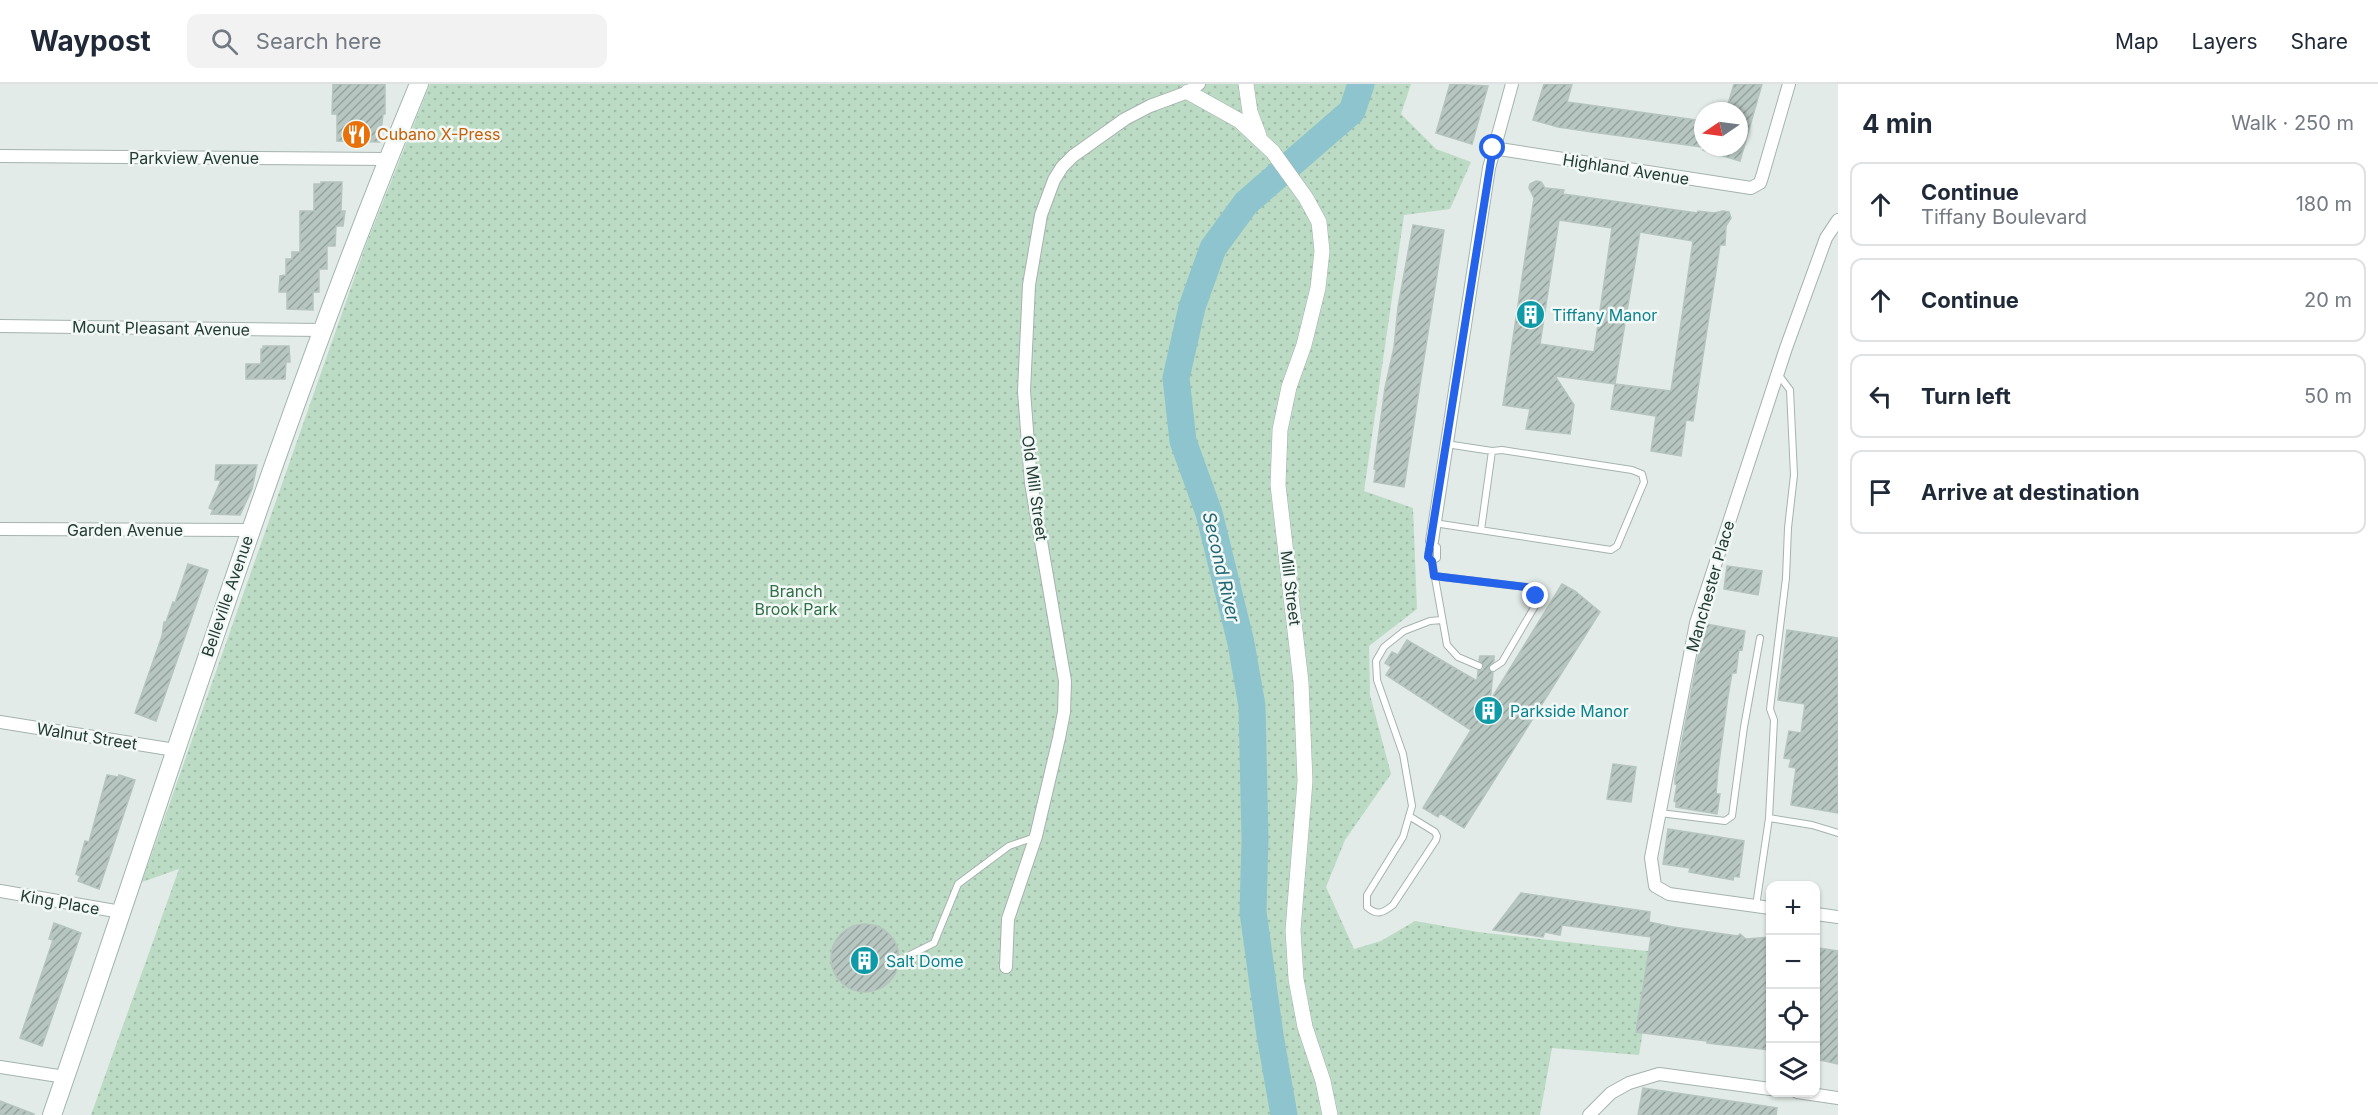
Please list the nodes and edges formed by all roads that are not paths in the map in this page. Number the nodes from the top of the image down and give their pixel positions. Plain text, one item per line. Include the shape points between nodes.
1 (419, 84) edge
2 (1246, 84) edge
3 (1512, 84) edge
4 (1789, 84) edge
5 (1194, 88) edge
6 (1260, 139) junction
7 (1493, 148) junction
8 (0, 156) edge
9 (388, 159) junction
10 (1838, 220) edge
11 (0, 326) edge
12 (322, 330) junction
13 (1777, 373) junction
14 (1446, 444) junction
15 (1492, 451) junction
16 (1434, 523) junction
17 (0, 529) edge
18 (249, 530) junction
19 (1481, 530) junction
20 (1432, 543) joint
21 (1434, 576) junction
22 (1442, 620) junction
23 (1760, 638) dead end
24 (1479, 666) dead end
25 (1493, 668) dead end
26 (0, 722) edge
27 (175, 750) junction
28 (1660, 813) junction
29 (1409, 816) junction
30 (1769, 818) junction
31 (1838, 832) edge
32 (1036, 836) junction
33 (0, 891) edge
34 (1756, 906) junction
35 (1766, 907) edge
36 (121, 912) junction
37 (1820, 915) edge
38 (1838, 917) edge
39 (910, 955) dead end
40 (1006, 967) dead end
41 (0, 1067) edge
42 (65, 1077) junction
43 (1766, 1088) edge
44 (1820, 1095) edge
45 (1838, 1098) edge
46 (52, 1115) edge
47 (1330, 1115) edge
48 (1589, 1115) edge

1 - 9 main road, Belleville Avenue
2 - 6 street, Mill Street via 1250,112
3 - 7 street
4 - 7 street, Highland Avenue via 1762,177 1757,186 1749,188
5 - 6 street
5 - 32 street, Old Mill Street via 1125,120 1073,156 1054,180 1041,215 1029,285 1024,391 1032,483 1065,681 1064,712
6 - 47 street, Mill Street via 1306,198 1318,222 1322,251 1318,288 1280,430 1278,485 1302,693 1305,781 1293,930 1296,979
7 - 14 street
8 - 9 street, Parkview Avenue
9 - 12 main road, Belleville Avenue
10 - 13 street, Manchester Place via 1826,238
11 - 12 street, Mount Pleasant Avenue
12 - 18 main road, Belleville Avenue
13 - 28 street, Manchester Place via 1696,623
13 - 30 lane via 1790,390 1794,475 1770,709 1774,720
14 - 15 lane
14 - 16 street
15 - 19 lane
15 - 19 lane via 1632,470 1642,474 1644,482 1617,546 1611,550
16 - 19 lane
16 - 20 street
17 - 18 street, Garden Avenue
18 - 27 main road, Belleville Avenue
20 - 21 lane via 1437,547 1437,558 1432,561
21 - 22 lane
21 - 25 lane via 1531,589 1536,596 1535,606 1502,662
22 - 24 lane via 1450,650
22 - 29 lane via 1404,631 1383,647 1376,661 1377,680 1403,754 1412,806
23 - 28 lane via 1732,816 1725,821
26 - 27 street, Walnut Street
27 - 36 main road, Belleville Avenue
28 - 34 street, Manchester Place via 1651,858 1655,886 1669,894
29 - 29 lane via 1403,837 1367,895 1367,907 1373,912 1383,913 1393,905 1436,840 1435,832
30 - 31 lane
30 - 34 lane
32 - 39 lane via 1009,846 958,884 934,943
32 - 40 street, Old Mill Street via 1008,919
33 - 36 street, King Place
34 - 35 street, Manchester Place
36 - 42 main road, Belleville Avenue
37 - 38 street
41 - 42 street
42 - 46 main road, Belleville Avenue
43 - 48 street via 1659,1074 1611,1093
44 - 45 street

